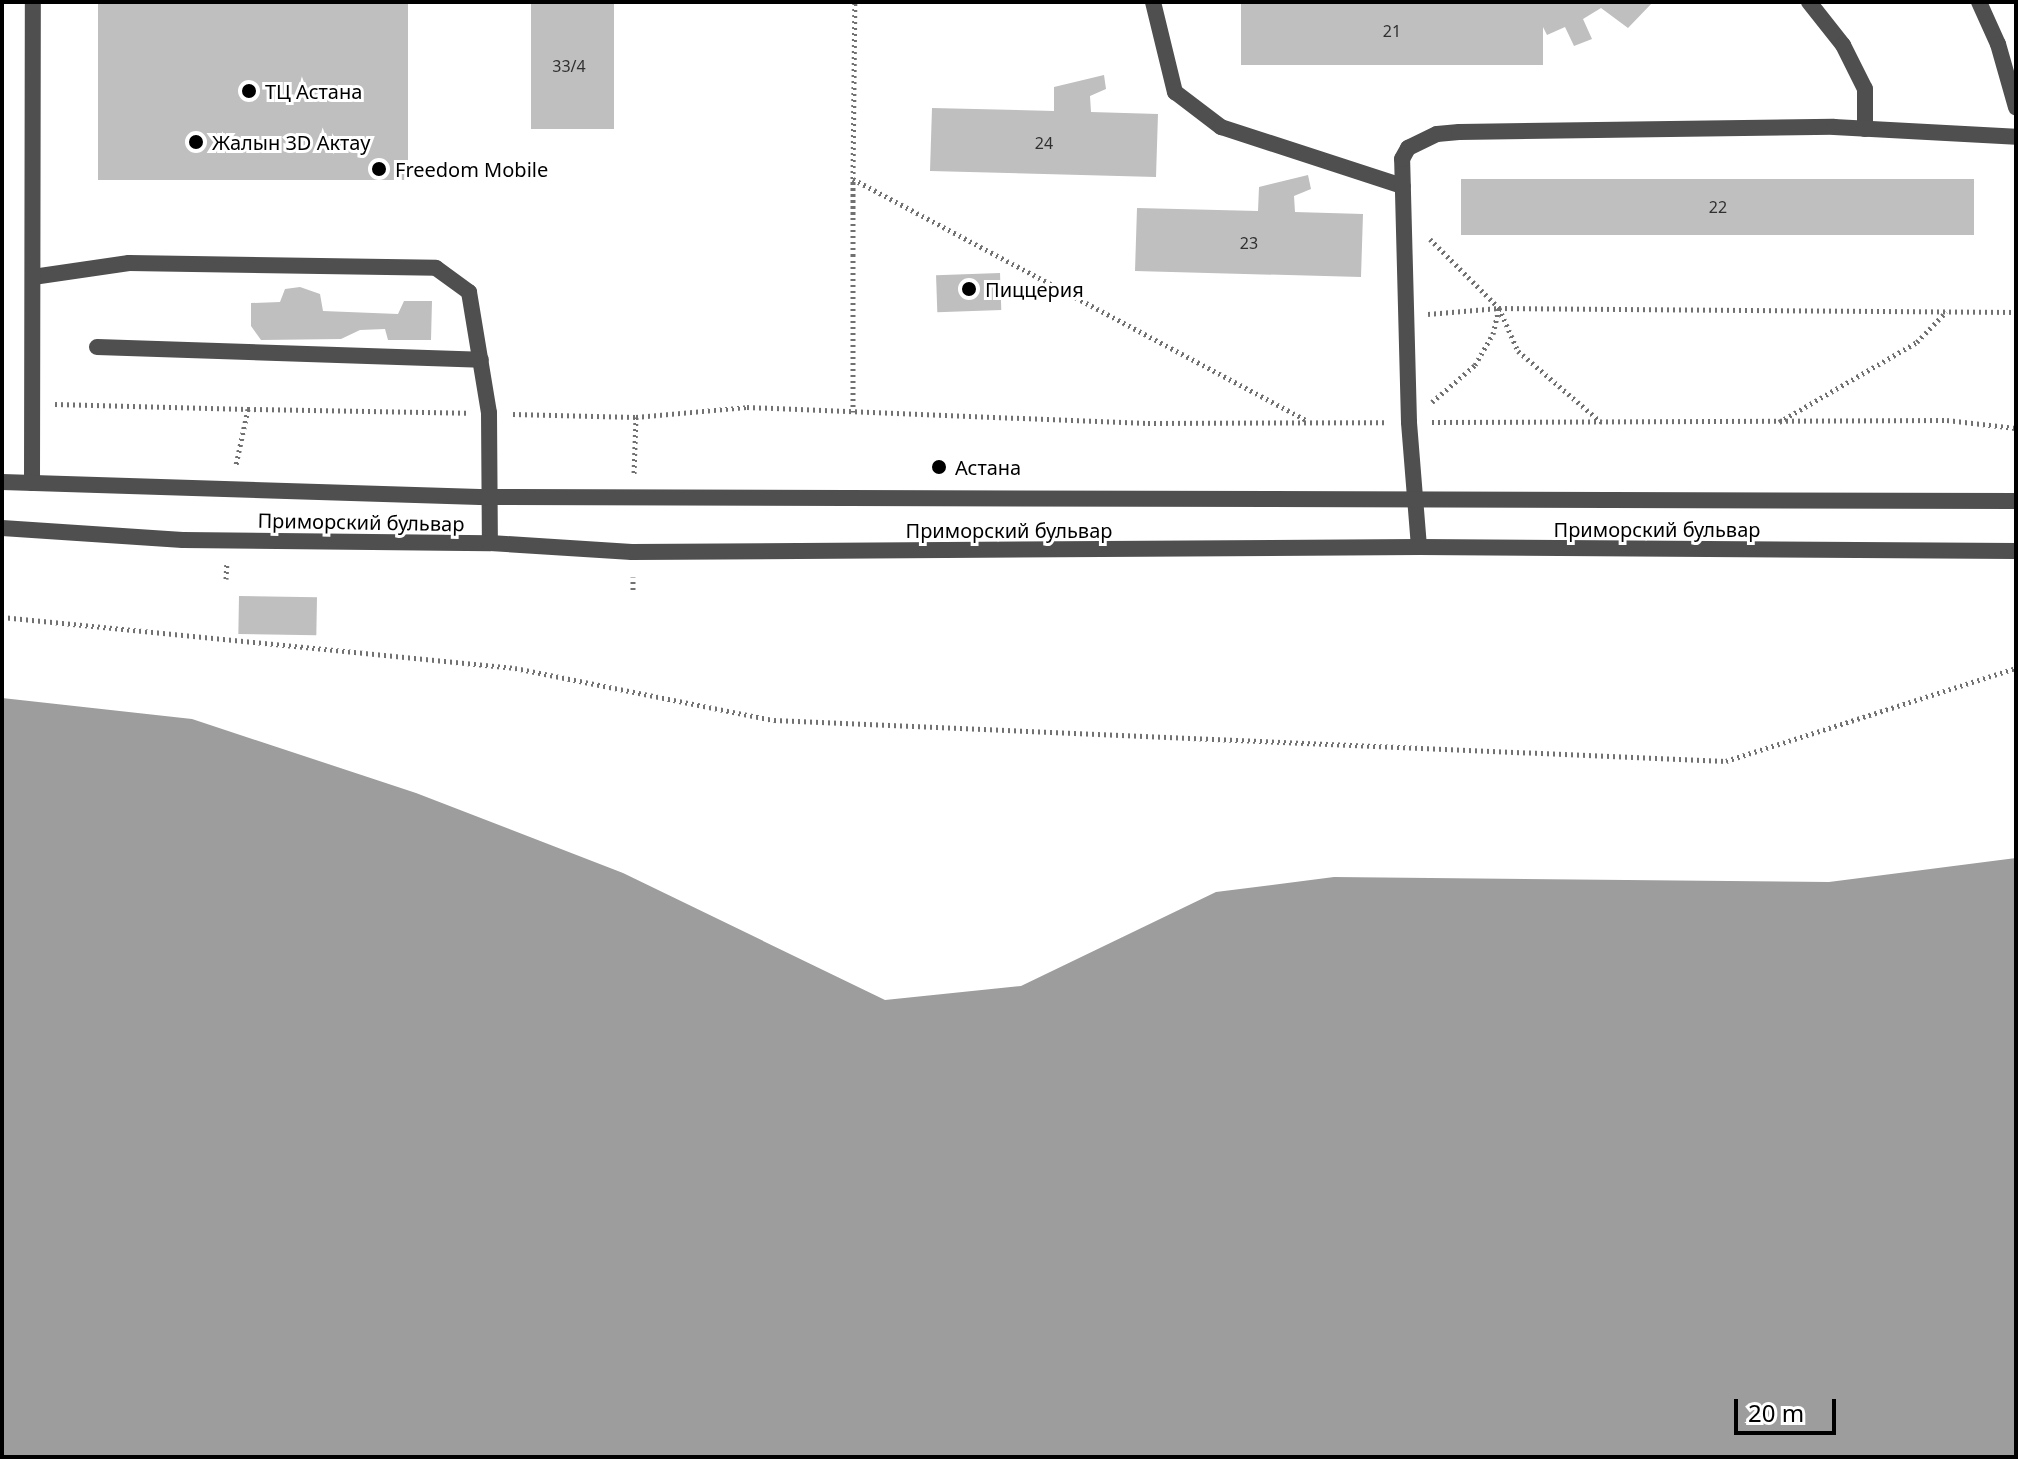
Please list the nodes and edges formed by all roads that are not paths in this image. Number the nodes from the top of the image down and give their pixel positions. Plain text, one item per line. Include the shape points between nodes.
1 (33, 2) edge
2 (1153, 2) edge
3 (1809, 2) edge
4 (1979, 2) edge
5 (1998, 44) junction
6 (2016, 65) edge
7 (2016, 107) edge
8 (1865, 129) junction
9 (2016, 137) edge
10 (1403, 186) junction
11 (33, 277) junction
12 (97, 347) dead end
13 (481, 360) junction
14 (2, 482) edge
15 (32, 483) junction
16 (488, 497) junction
17 (1418, 500) junction
18 (2016, 501) edge
19 (2, 528) edge
20 (490, 543) junction
21 (1419, 547) junction
22 (2016, 551) edge

1 - 11 street
2 - 10 street via 1175,92 1221,127
3 - 8 street via 1843,45 1865,89
4 - 5 street
5 - 6 street
5 - 7 street
8 - 9 street
8 - 10 street via 1437,134 1408,148 1402,159
10 - 17 street via 1409,422
11 - 13 street via 129,263 436,268 469,292
11 - 15 street
12 - 13 street
13 - 16 street via 489,413
14 - 15 street
15 - 16 street
16 - 17 street
16 - 20 street
17 - 18 street
17 - 21 street
19 - 20 street, Приморский бульвар via 228,540
20 - 21 street, Приморский бульвар via 632,552
21 - 22 street, Приморский бульвар

